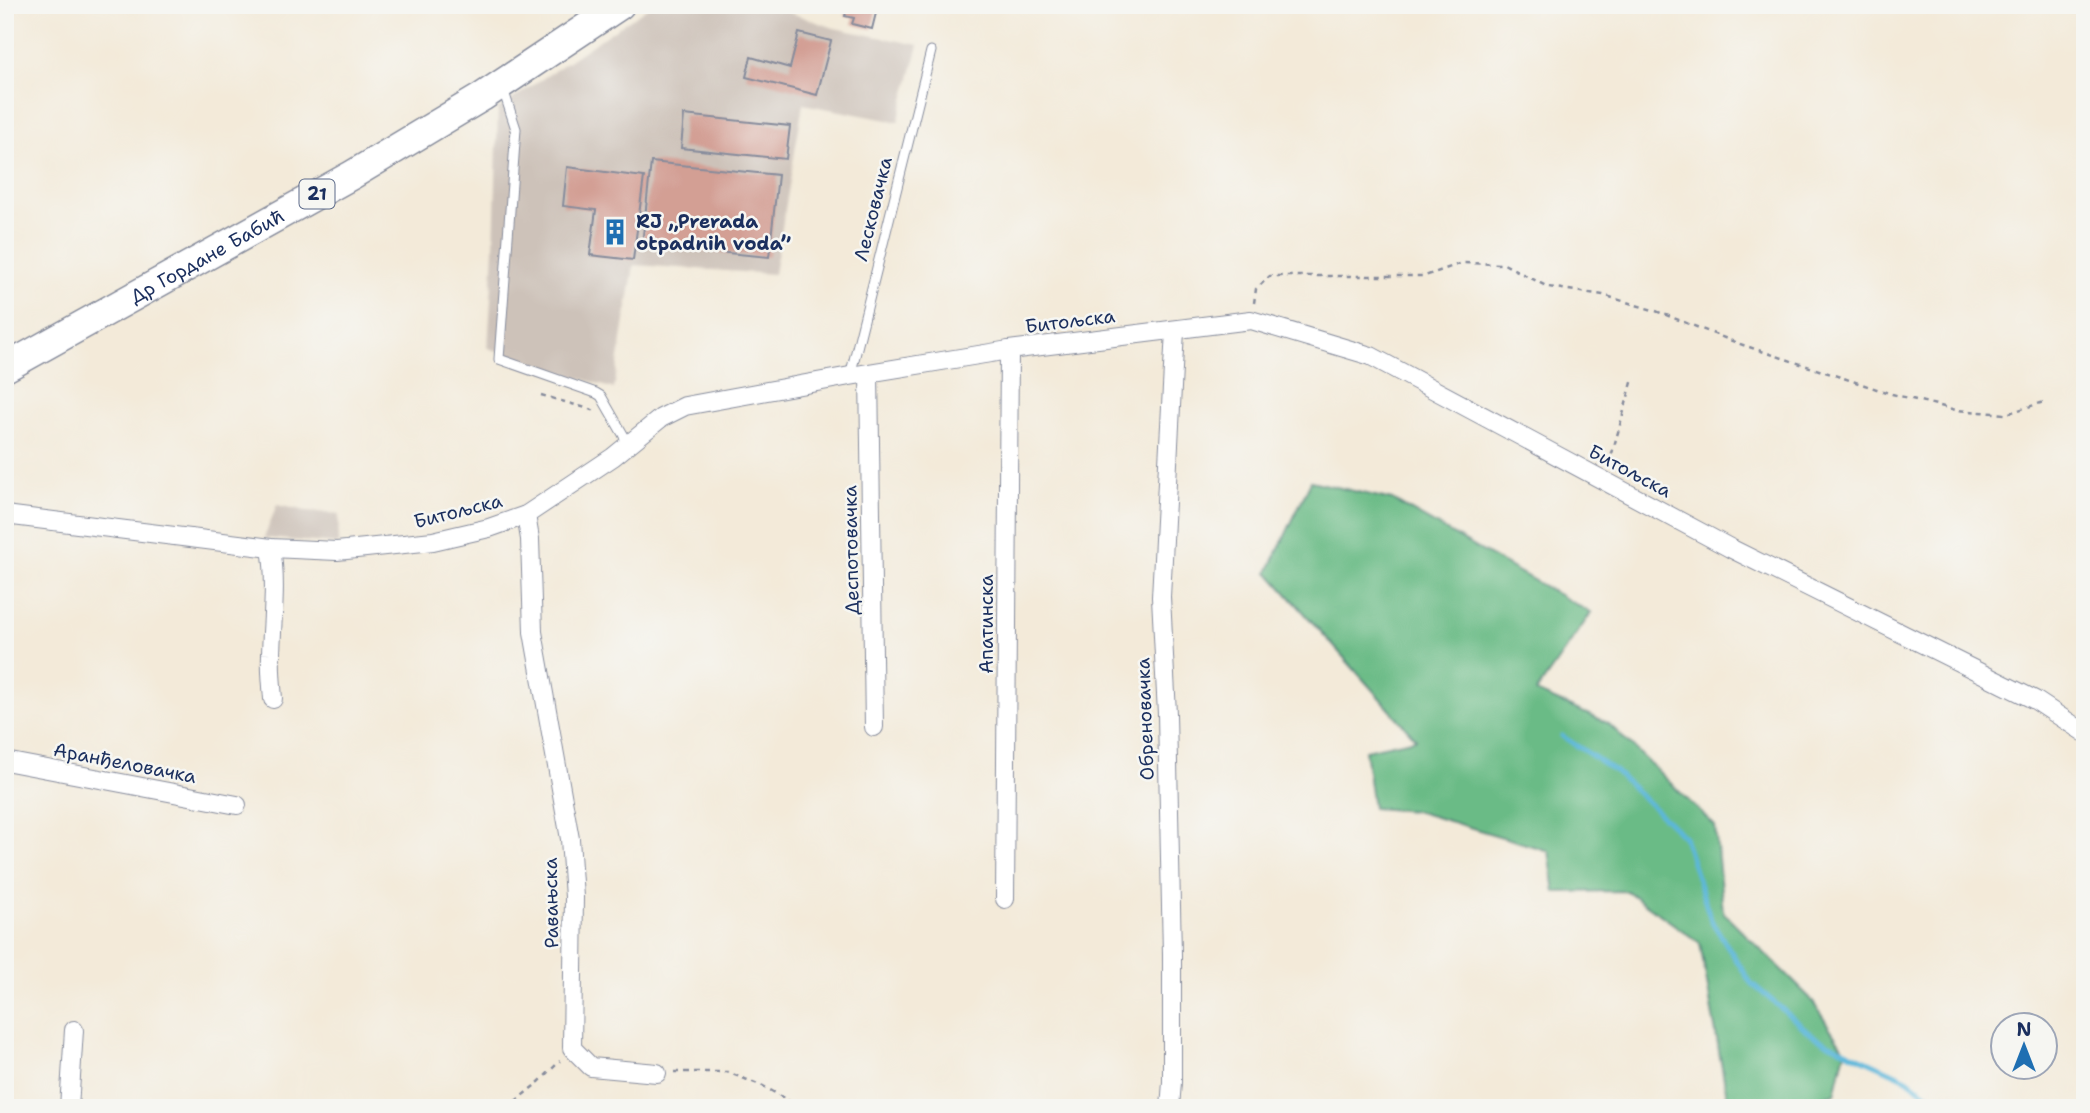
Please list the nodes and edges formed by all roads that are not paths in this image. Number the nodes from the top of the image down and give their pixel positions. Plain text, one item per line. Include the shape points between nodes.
1 (620, 5) edge
2 (930, 51) dead end
3 (502, 85) junction
4 (1175, 330) junction
5 (1009, 350) junction
6 (5, 368) edge
7 (869, 373) junction
8 (850, 376) junction
9 (628, 443) junction
10 (5, 515) edge
11 (526, 515) junction
12 (271, 548) junction
13 (273, 699) dead end
14 (874, 727) dead end
15 (2085, 733) edge
16 (5, 761) edge
17 (237, 805) dead end
18 (1005, 899) dead end
19 (74, 1030) dead end
20 (657, 1073) road end
21 (69, 1108) edge
22 (1170, 1108) edge

1 - 3 main road, Др Гордане Бабић / 21
2 - 8 lane, Лесковачка
3 - 6 main road, Др Гордане Бабић / 21 via 352,175
3 - 9 lane via 516,129 499,359 601,396
4 - 5 street, Битољска
4 - 15 street, Битољска via 1251,320 1371,356 1730,548 2035,700
4 - 22 street, Обреновачка via 1161,597 1172,956
5 - 7 street, Битољска
5 - 18 street, Апатинска
7 - 8 street, Битољска
7 - 14 street, Деспотовачка
8 - 9 street, Битољска via 685,406
9 - 11 street, Битољска
10 - 12 street, Битољска
11 - 12 street, Битољска via 433,541 337,551
11 - 20 street, Равањска via 533,632 570,839 572,1048 591,1067
12 - 13 street
16 - 17 street, Аранђеловачка
19 - 21 street

